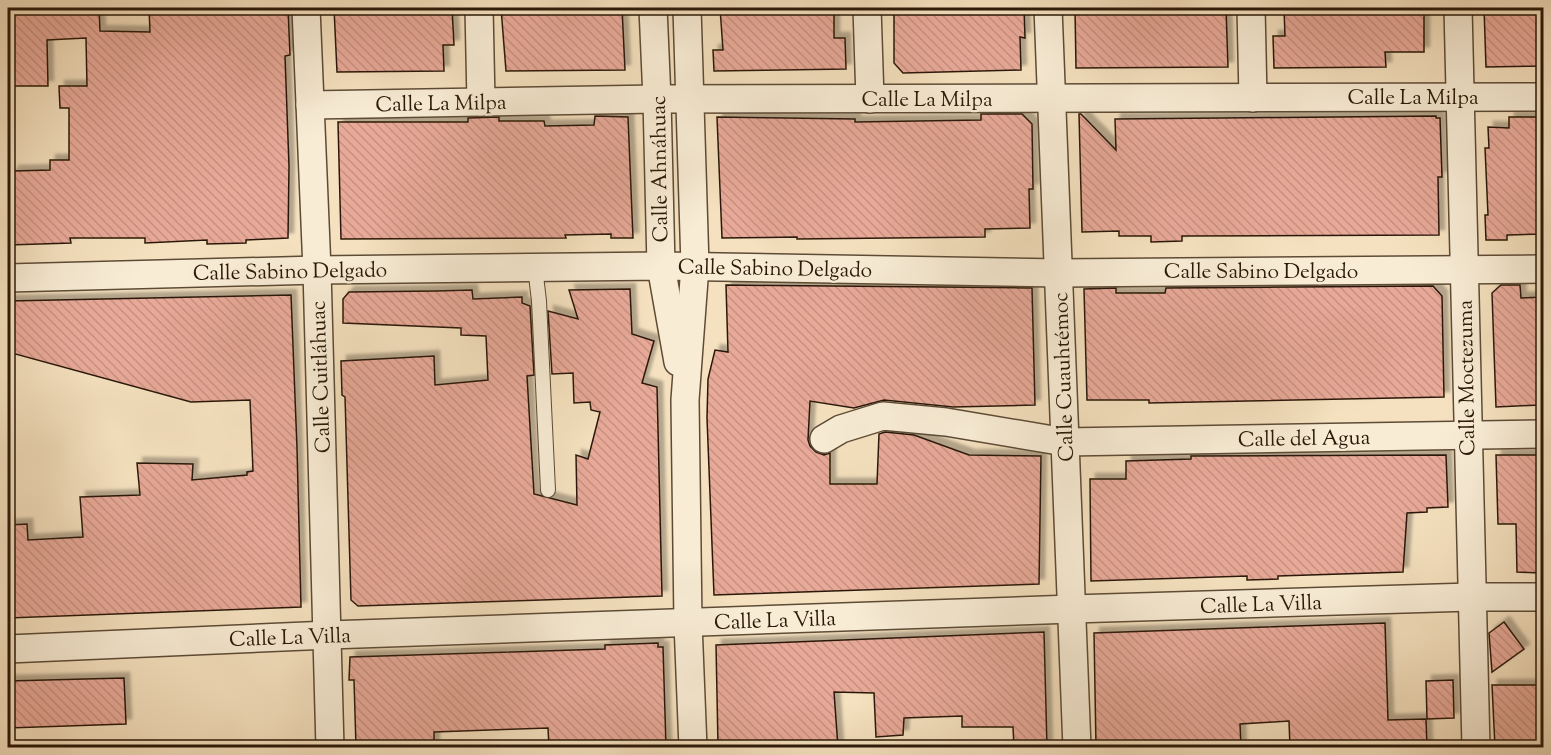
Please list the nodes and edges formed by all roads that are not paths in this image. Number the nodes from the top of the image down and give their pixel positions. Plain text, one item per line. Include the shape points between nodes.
1 (306, 8) edge
2 (479, 8) edge
3 (653, 8) edge
4 (687, 8) edge
5 (867, 8) edge
6 (1048, 8) edge
7 (1251, 8) edge
8 (1458, 8) edge
9 (1460, 97) junction
10 (1544, 97) edge
11 (1052, 98) junction
12 (1253, 98) junction
13 (657, 99) junction
14 (691, 99) junction
15 (870, 99) junction
16 (481, 102) junction
17 (310, 105) junction
18 (661, 266) junction
19 (695, 266) junction
20 (536, 267) junction
21 (1544, 269) edge
22 (317, 270) junction
23 (1464, 270) junction
24 (1059, 273) junction
25 (8, 278) edge
26 (686, 400) junction
27 (1544, 434) edge
28 (1467, 436) junction
29 (824, 440) dead end
30 (1065, 442) junction
31 (548, 490) dead end
32 (1471, 597) junction
33 (1544, 597) edge
34 (1072, 609) junction
35 (688, 623) junction
36 (328, 635) junction
37 (8, 649) edge
38 (330, 747) edge
39 (693, 747) edge
40 (1077, 747) edge
41 (1476, 747) edge

1 - 17 street, Calle Cuitláhuac
2 - 16 street
3 - 13 street, Calle Ahnáhuac
4 - 14 street, Calle Ahnáhuac
5 - 15 street
6 - 11 street, Calle Cuauhtémoc
7 - 12 street
8 - 9 street, Calle Moctezuma
9 - 10 street, Calle La Milpa
9 - 12 street, Calle La Milpa
9 - 23 street, Calle Moctezuma
11 - 12 street, Calle La Milpa
11 - 15 street, Calle La Milpa
11 - 24 street, Calle Cuauhtémoc
13 - 14 street, Calle La Milpa
13 - 16 street, Calle La Milpa
13 - 18 street, Calle Ahnáhuac
14 - 15 street, Calle La Milpa
14 - 19 street, Calle Ahnáhuac
16 - 17 street, Calle La Milpa
17 - 22 street, Calle Cuitláhuac
18 - 19 street, Calle Sabino Delgado
18 - 20 street, Calle Sabino Delgado
18 - 26 street, Calle Ahnáhuac
19 - 24 street, Calle Sabino Delgado
19 - 26 street, Calle Ahnáhuac
20 - 22 street, Calle Sabino Delgado
20 - 31 lane
21 - 23 street, Calle Sabino Delgado
22 - 25 street, Calle Sabino Delgado
22 - 36 street, Calle Cuitláhuac
23 - 24 street, Calle Sabino Delgado
23 - 28 street, Calle Moctezuma
24 - 30 street, Calle Cuauhtémoc
26 - 35 street, Calle Ahnáhuac
27 - 28 street, Calle del Agua
28 - 30 street, Calle del Agua
28 - 32 street, Calle Moctezuma
29 - 30 street, Calle del Agua via 841,429 883,416
30 - 34 street, Calle Cuauhtémoc
32 - 33 street, Calle La Villa
32 - 34 street, Calle La Villa
32 - 41 street, Calle Moctezuma
34 - 35 street, Calle La Villa
34 - 40 street, Calle Cuauhtémoc
35 - 36 street, Calle La Villa
35 - 39 street, Calle Ahnáhuac
36 - 37 street, Calle La Villa
36 - 38 street, Calle Cuitláhuac

